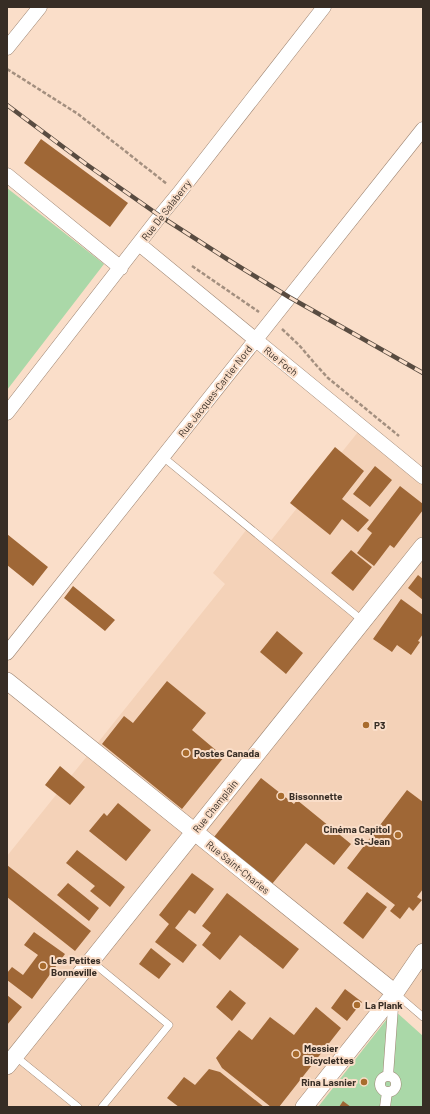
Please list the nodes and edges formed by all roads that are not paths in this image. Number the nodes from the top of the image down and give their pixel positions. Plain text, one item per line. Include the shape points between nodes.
1 (40, 7) edge
2 (324, 7) edge
3 (7, 48) edge
4 (423, 129) edge
5 (7, 175) edge
6 (139, 244) junction
7 (120, 268) junction
8 (256, 340) junction
9 (7, 413) edge
10 (163, 457) junction
11 (423, 477) edge
12 (423, 546) edge
13 (363, 622) junction
14 (7, 653) edge
15 (7, 681) edge
16 (194, 832) junction
17 (423, 952) edge
18 (91, 961) junction
19 (395, 993) junction
20 (423, 1017) edge
21 (11, 1061) edge
22 (78, 1107) edge
23 (102, 1107) edge
24 (304, 1107) edge
25 (385, 1107) edge

1 - 3 street
2 - 6 street, Rue De Salaberry
4 - 8 street, Rue Jacques-Cartier Nord
5 - 7 street
6 - 7 street, Rue De Salaberry
6 - 8 street, Rue Foch
7 - 9 street, Rue De Salaberry
8 - 10 street, Rue Jacques-Cartier Nord
8 - 11 street, Rue Foch
10 - 13 lane
10 - 14 street, Rue Jacques-Cartier Nord
12 - 13 street, Rue Champlain
13 - 16 street, Rue Champlain
15 - 16 street, Rue Saint-Charles
16 - 18 street, Rue Champlain
16 - 19 street, Rue Saint-Charles
17 - 19 street
18 - 21 street, Rue Champlain
18 - 23 lane via 169,1025
19 - 20 lane
19 - 24 street
19 - 25 street via 388,1076 381,1080 380,1085 382,1090 387,1092
21 - 22 lane

